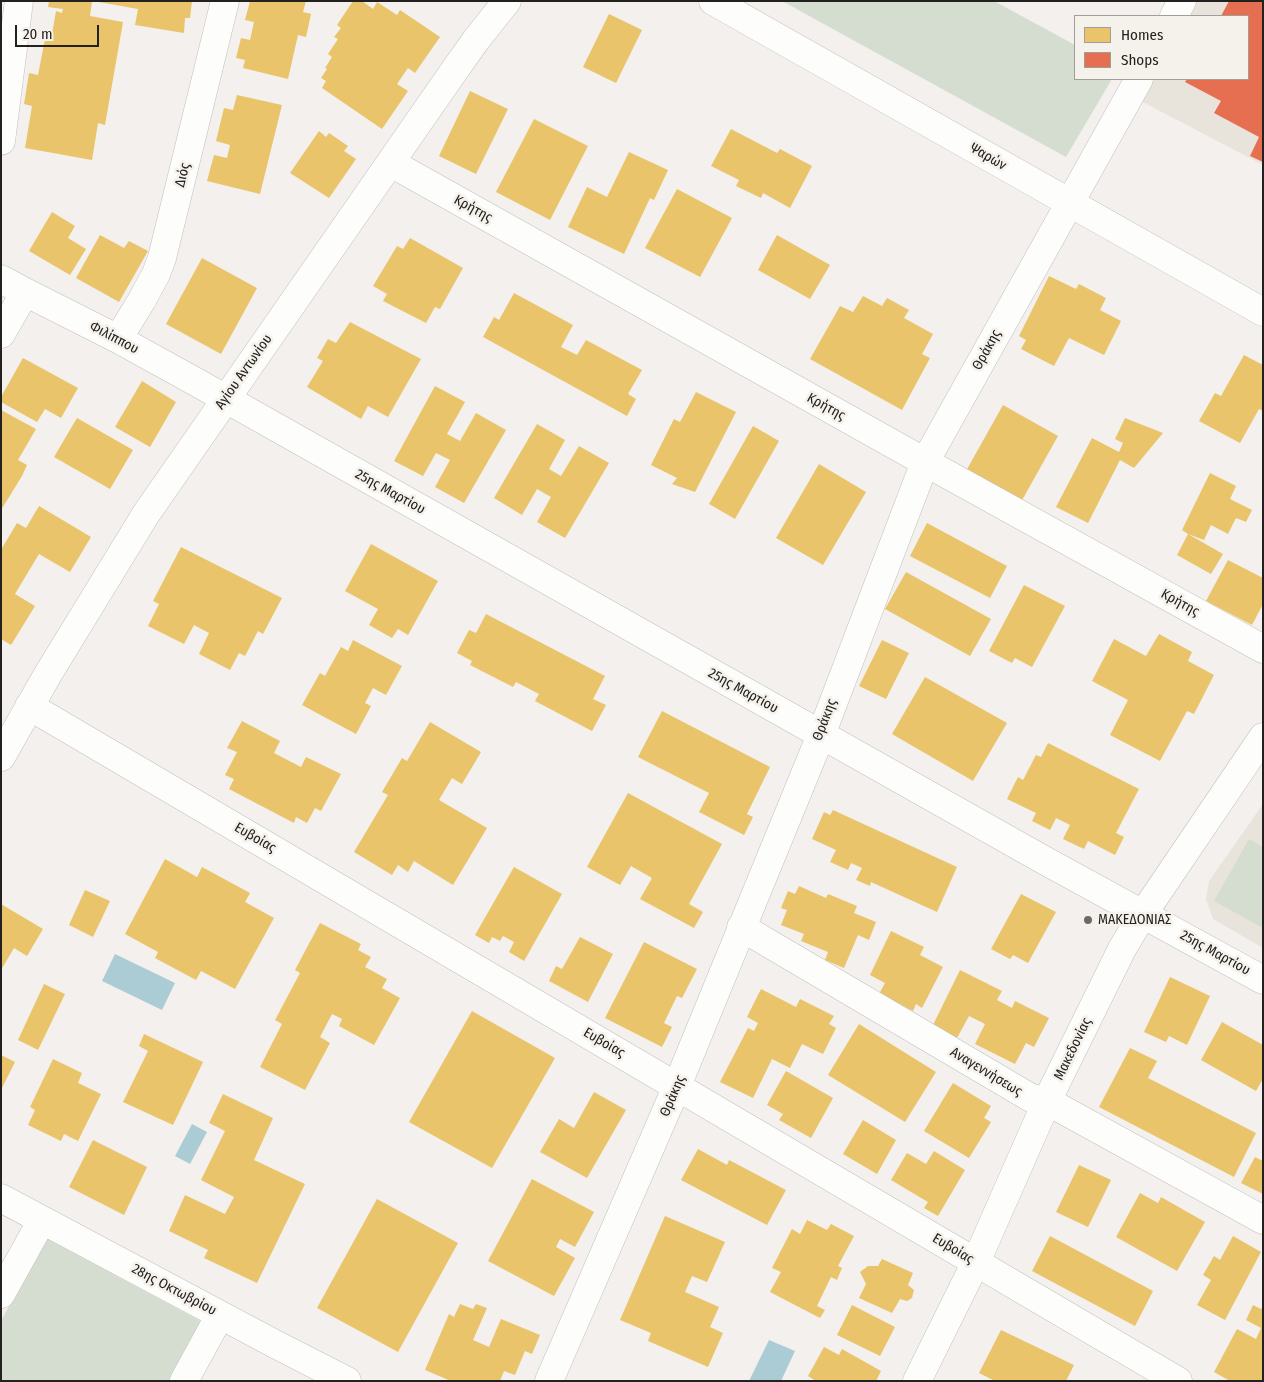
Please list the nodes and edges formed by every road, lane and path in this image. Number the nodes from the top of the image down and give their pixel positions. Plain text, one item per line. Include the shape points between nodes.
1 (19, 1) edge
2 (225, 1) edge
3 (507, 1) edge
4 (713, 1) edge
5 (1182, 1) edge
6 (1175, 15) edge
7 (1138, 80) edge
8 (1, 141) edge
9 (391, 162) junction
10 (1069, 203) junction
11 (1, 279) edge
12 (25, 292) junction
13 (1263, 312) edge
14 (1, 334) edge
15 (118, 339) junction
16 (225, 398) junction
17 (925, 462) junction
18 (1263, 648) edge
19 (29, 706) junction
20 (820, 735) junction
21 (1263, 737) edge
22 (1, 756) edge
23 (1144, 914) junction
24 (741, 927) junction
25 (1263, 980) edge
26 (677, 1086) junction
27 (1048, 1101) junction
28 (1, 1198) edge
29 (42, 1220) junction
30 (1263, 1220) edge
31 (976, 1262) junction
32 (1, 1294) edge
33 (220, 1315) junction
34 (184, 1381) edge
35 (347, 1381) edge
36 (549, 1381) edge
37 (917, 1381) edge
38 (1178, 1381) edge

1 - 8 street
2 - 15 street, Διός via 162,258
3 - 9 street, Αγίου Αντωνίου
4 - 10 street, Ψαρών
5 - 6 street
7 - 10 street, Θράκης
9 - 16 street, Αγίου Αντωνίου
9 - 17 street, Κρήτης
10 - 13 street, Ψαρών
10 - 17 street, Θράκης
11 - 12 street, Φιλίππου
12 - 14 street
12 - 15 street, Φιλίππου
15 - 16 street, Φιλίππου
16 - 19 street, Αγίου Αντωνίου via 146,514
16 - 20 street, 25ης Μαρτίου
17 - 18 street, Κρήτης
17 - 20 street, Θράκης
19 - 22 street, Αγίου Αντωνίου
19 - 26 street, Ευβοίας
20 - 23 street, 25ης Μαρτίου
20 - 24 street, Θράκης
21 - 23 street, Μακεδονίας
23 - 25 street, 25ης Μαρτίου
23 - 27 street, Μακεδονίας via 1122,949
24 - 26 street, Θράκης
24 - 27 street, Αναγεννήσεως via 1031,1098
26 - 31 street, Ευβοίας
26 - 36 street, Θράκης
27 - 30 street, Αναγεννήσεως
27 - 31 street, Μακεδονίας
28 - 29 street, 28ης Οκτωβρίου
29 - 32 street
29 - 33 street, 28ης Οκτωβρίου
31 - 37 street, Μακεδονίας
31 - 38 street, Ευβοίας
33 - 34 street
33 - 35 street, 28ης Οκτωβρίου

